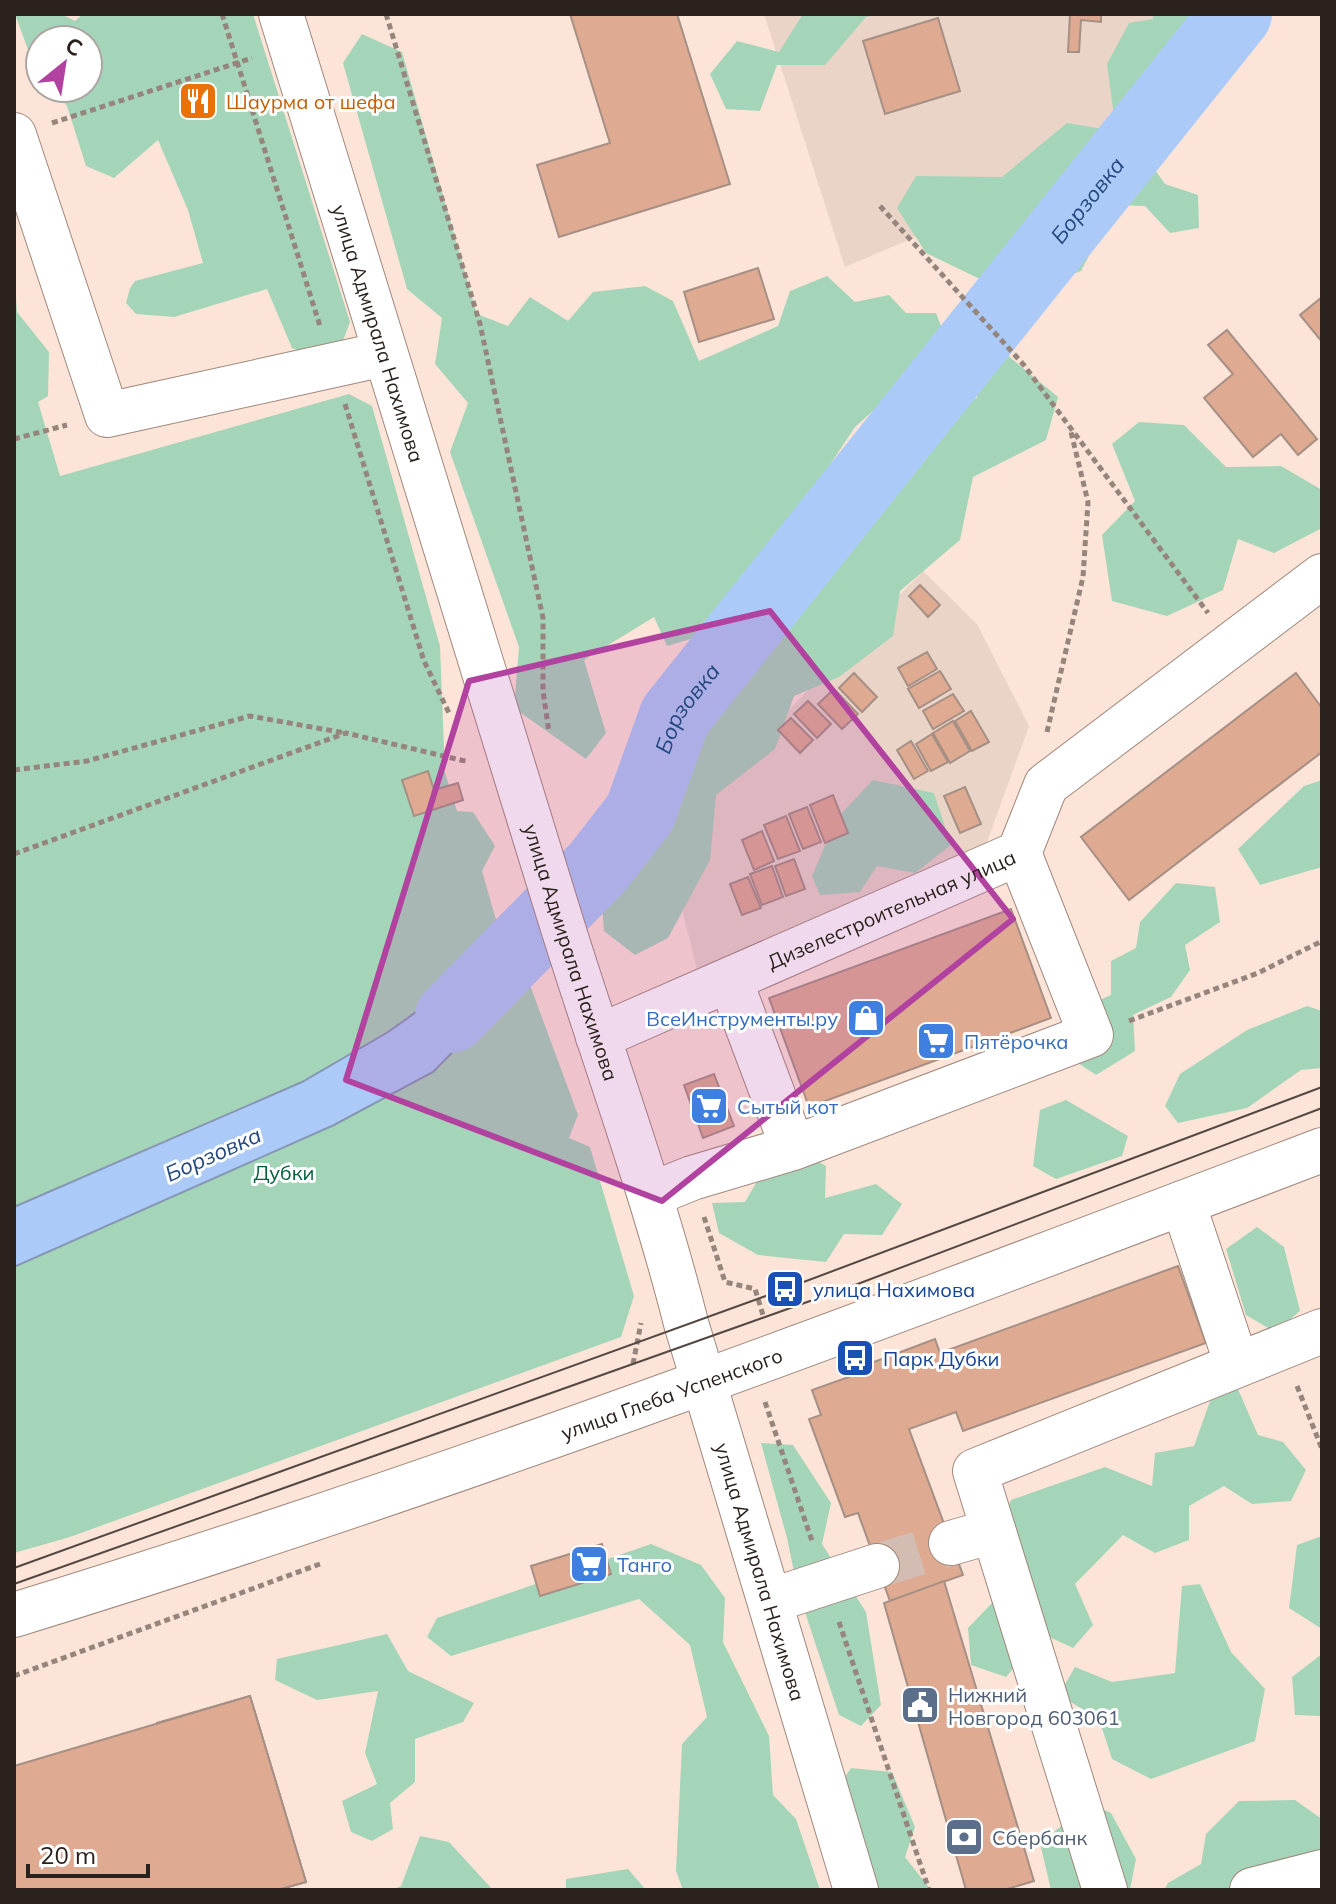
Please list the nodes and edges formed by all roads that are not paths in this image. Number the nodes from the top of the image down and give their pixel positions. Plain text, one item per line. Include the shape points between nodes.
1 (287, 32) edge
2 (14, 136) edge
3 (384, 354) junction
4 (1322, 576) edge
5 (1275, 613) junction
6 (1322, 617) edge
7 (1019, 853) junction
8 (730, 980) junction
9 (598, 1037) junction
10 (793, 1148) junction
11 (1322, 1150) edge
12 (650, 1195) junction
13 (1183, 1203) junction
14 (1322, 1331) edge
15 (1237, 1365) junction
16 (705, 1381) junction
17 (993, 1531) junction
18 (951, 1543) tunnel mouth
19 (877, 1566) tunnel mouth
20 (770, 1601) junction
21 (14, 1615) edge
22 (1322, 1872) edge
23 (856, 1890) edge
24 (1105, 1890) edge
25 (1252, 1890) edge

1 - 3 street, улица Адмирала Нахимова
2 - 3 street via 107,415
3 - 9 street, улица Адмирала Нахимова
4 - 5 street, Дизелестроительная улица
5 - 6 street
5 - 7 street, Дизелестроительная улица via 1046,785
7 - 8 street, Дизелестроительная улица
7 - 10 street via 1091,1035
8 - 9 street, Дизелестроительная улица
8 - 10 street
9 - 12 street, улица Адмирала Нахимова
10 - 12 street
11 - 13 street, улица Глеба Успенского
12 - 16 street, улица Адмирала Нахимова
13 - 15 street
13 - 16 street, улица Глеба Успенского
14 - 15 street
15 - 17 street via 975,1471
16 - 20 street, улица Адмирала Нахимова
16 - 21 street, улица Глеба Успенского via 174,1566
17 - 18 street
17 - 24 street
19 - 20 street
20 - 23 street, улица Адмирала Нахимова
22 - 25 street

